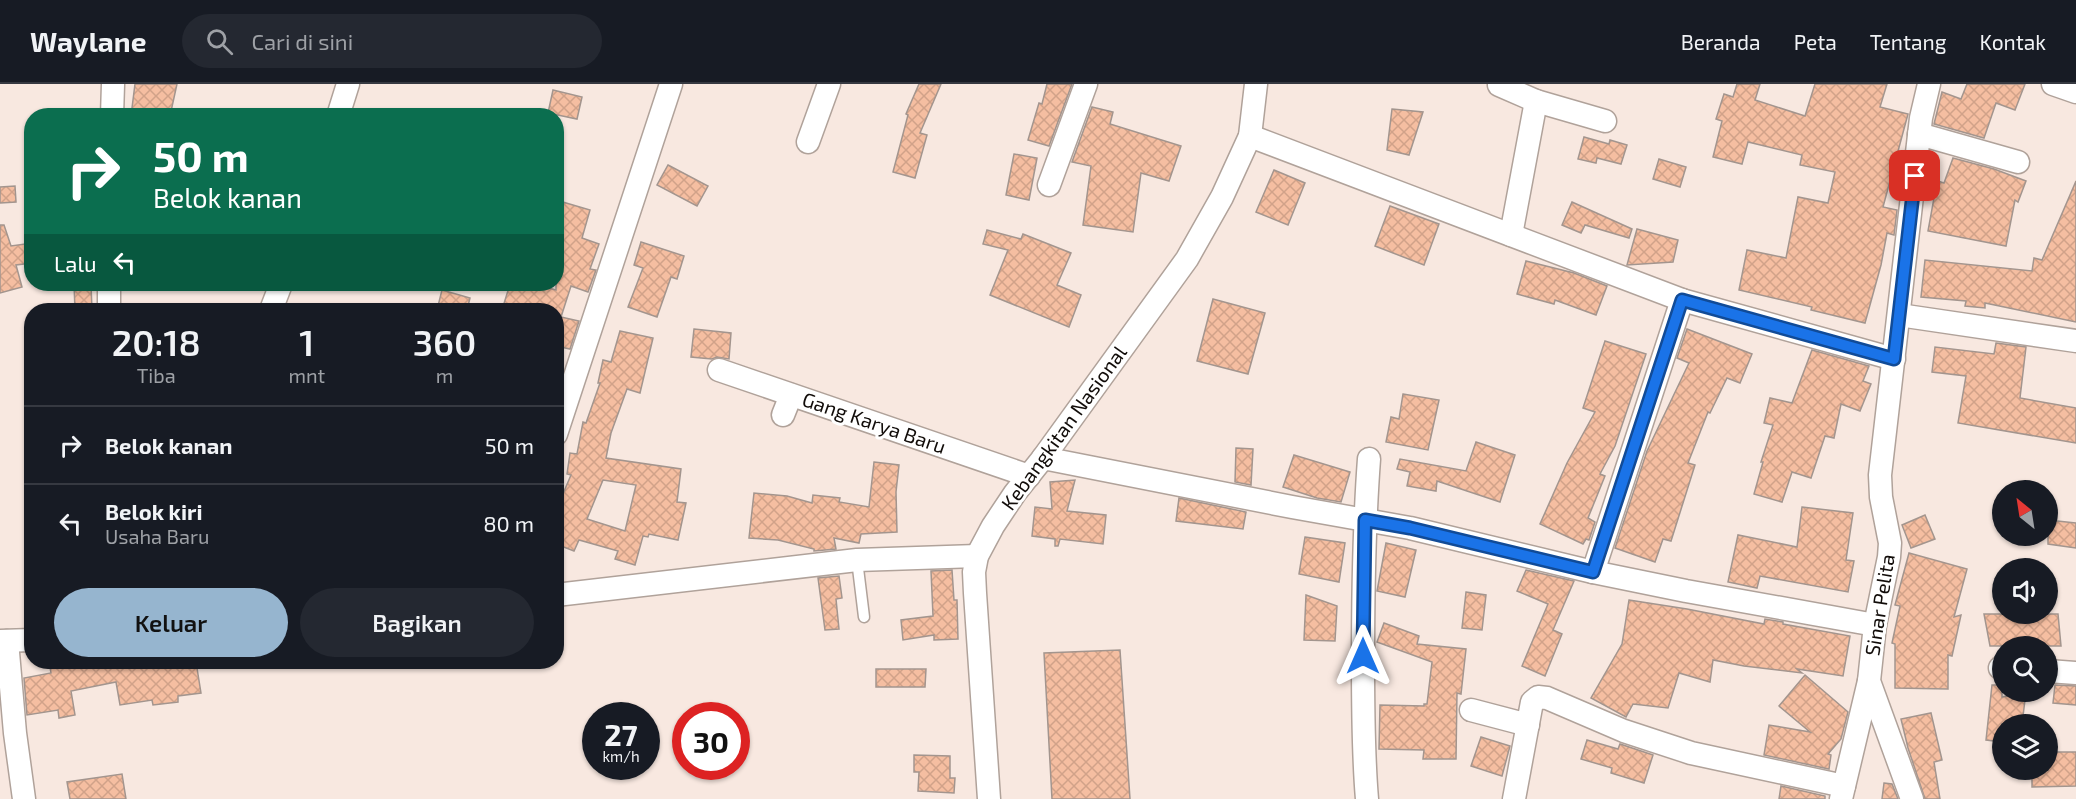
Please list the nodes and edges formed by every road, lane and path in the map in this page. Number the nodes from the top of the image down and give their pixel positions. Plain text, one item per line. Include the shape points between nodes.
1 (113, 84) edge
2 (348, 84) edge
3 (671, 84) edge
4 (829, 84) edge
5 (1086, 84) edge
6 (1256, 84) edge
7 (1929, 84) edge
8 (2053, 84) edge
9 (1499, 85) edge
10 (2076, 92) edge
11 (1536, 101) junction
12 (112, 108) edge
13 (340, 108) edge
14 (1605, 121) dead end
15 (1919, 134) junction
16 (1250, 136) junction
17 (808, 142) dead end
18 (2018, 162) dead end
19 (1049, 185) dead end
20 (1511, 235) junction
21 (1682, 300) junction
22 (1899, 315) junction
23 (2076, 341) edge
24 (1894, 359) junction
25 (719, 370) dead end
26 (564, 410) edge
27 (1043, 458) junction
28 (1369, 459) dead end
29 (1029, 476) junction
30 (1365, 520) junction
31 (977, 556) junction
32 (857, 560) junction
33 (1593, 572) junction
34 (564, 594) edge
35 (864, 616) dead end
36 (1875, 625) junction
37 (24, 640) edge
38 (4, 641) edge
39 (2058, 672) edge
40 (2076, 673) edge
41 (1869, 681) junction
42 (1472, 710) dead end
43 (1528, 725) junction
44 (1843, 793) edge
45 (24, 799) edge
46 (989, 799) edge
47 (1367, 799) edge
48 (1514, 799) edge
49 (1912, 799) edge

1 - 12 street
2 - 13 street
3 - 26 street
4 - 17 street
5 - 19 street
6 - 16 street, Kebangkitan Nasional
7 - 15 street, Sinar Pelita
8 - 10 street
9 - 11 street
11 - 14 street
11 - 20 street
15 - 18 street
15 - 22 street, Sinar Pelita
16 - 20 street
16 - 27 street, Kebangkitan Nasional via 1187,259
20 - 21 street
21 - 24 street
21 - 33 street
22 - 23 street
22 - 24 street, Sinar Pelita
24 - 36 street, Sinar Pelita via 1880,475 1889,558
25 - 29 street, Gang Karya Baru via 787,405
27 - 29 street, Kebangkitan Nasional
27 - 30 street
28 - 30 street
29 - 31 street, Kebangkitan Nasional
30 - 33 street
30 - 47 street via 1363,677
31 - 32 street
31 - 46 street, Kebangkitan Nasional via 975,593
32 - 34 street
32 - 35 lane
33 - 36 street
36 - 41 street, Sinar Pelita
37 - 38 street
38 - 45 street
39 - 40 street
41 - 44 street
41 - 49 street, Sinar Pelita
42 - 43 street
43 - 44 street via 1532,702 1538,697 1547,698 1624,731 1691,753
43 - 48 street

